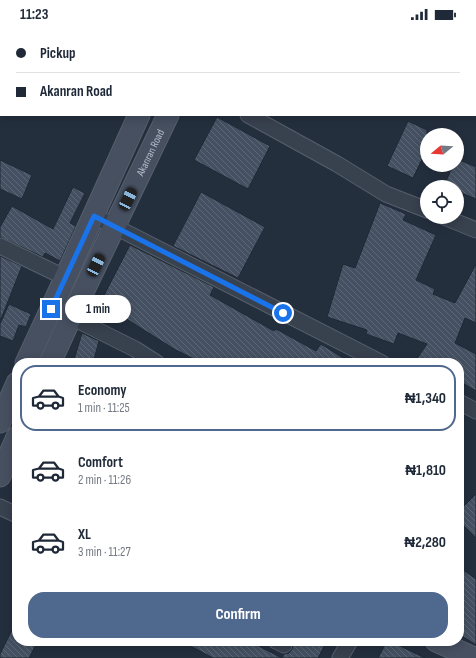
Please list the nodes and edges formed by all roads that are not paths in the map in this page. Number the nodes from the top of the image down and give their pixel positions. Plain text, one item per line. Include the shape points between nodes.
1 (139, 116) edge
2 (168, 116) edge
3 (250, 116) edge
4 (420, 207) edge
5 (94, 216) junction
6 (461, 224) edge
7 (115, 227) junction
8 (476, 230) edge
9 (0, 246) edge
10 (66, 278) junction
11 (71, 317) junction
12 (28, 358) edge
13 (52, 358) edge
14 (148, 358) edge
15 (372, 358) edge
16 (12, 394) edge
17 (464, 405) edge
18 (476, 411) edge
19 (0, 422) edge
20 (12, 448) edge
21 (0, 476) edge
22 (0, 507) edge
23 (12, 513) edge
24 (347, 646) edge
25 (447, 646) edge
26 (340, 658) edge
27 (474, 658) edge

1 - 5 main road
2 - 7 main road, Akanran Road
3 - 4 street via 386,194
5 - 7 street
5 - 10 main road
6 - 8 street
7 - 11 main road, Akanran Road
7 - 15 street
9 - 10 street
10 - 12 main road
11 - 13 main road, Akanran Road
11 - 14 street
16 - 19 main road
17 - 18 street
20 - 21 main road
22 - 23 street
24 - 26 street
25 - 27 main road

